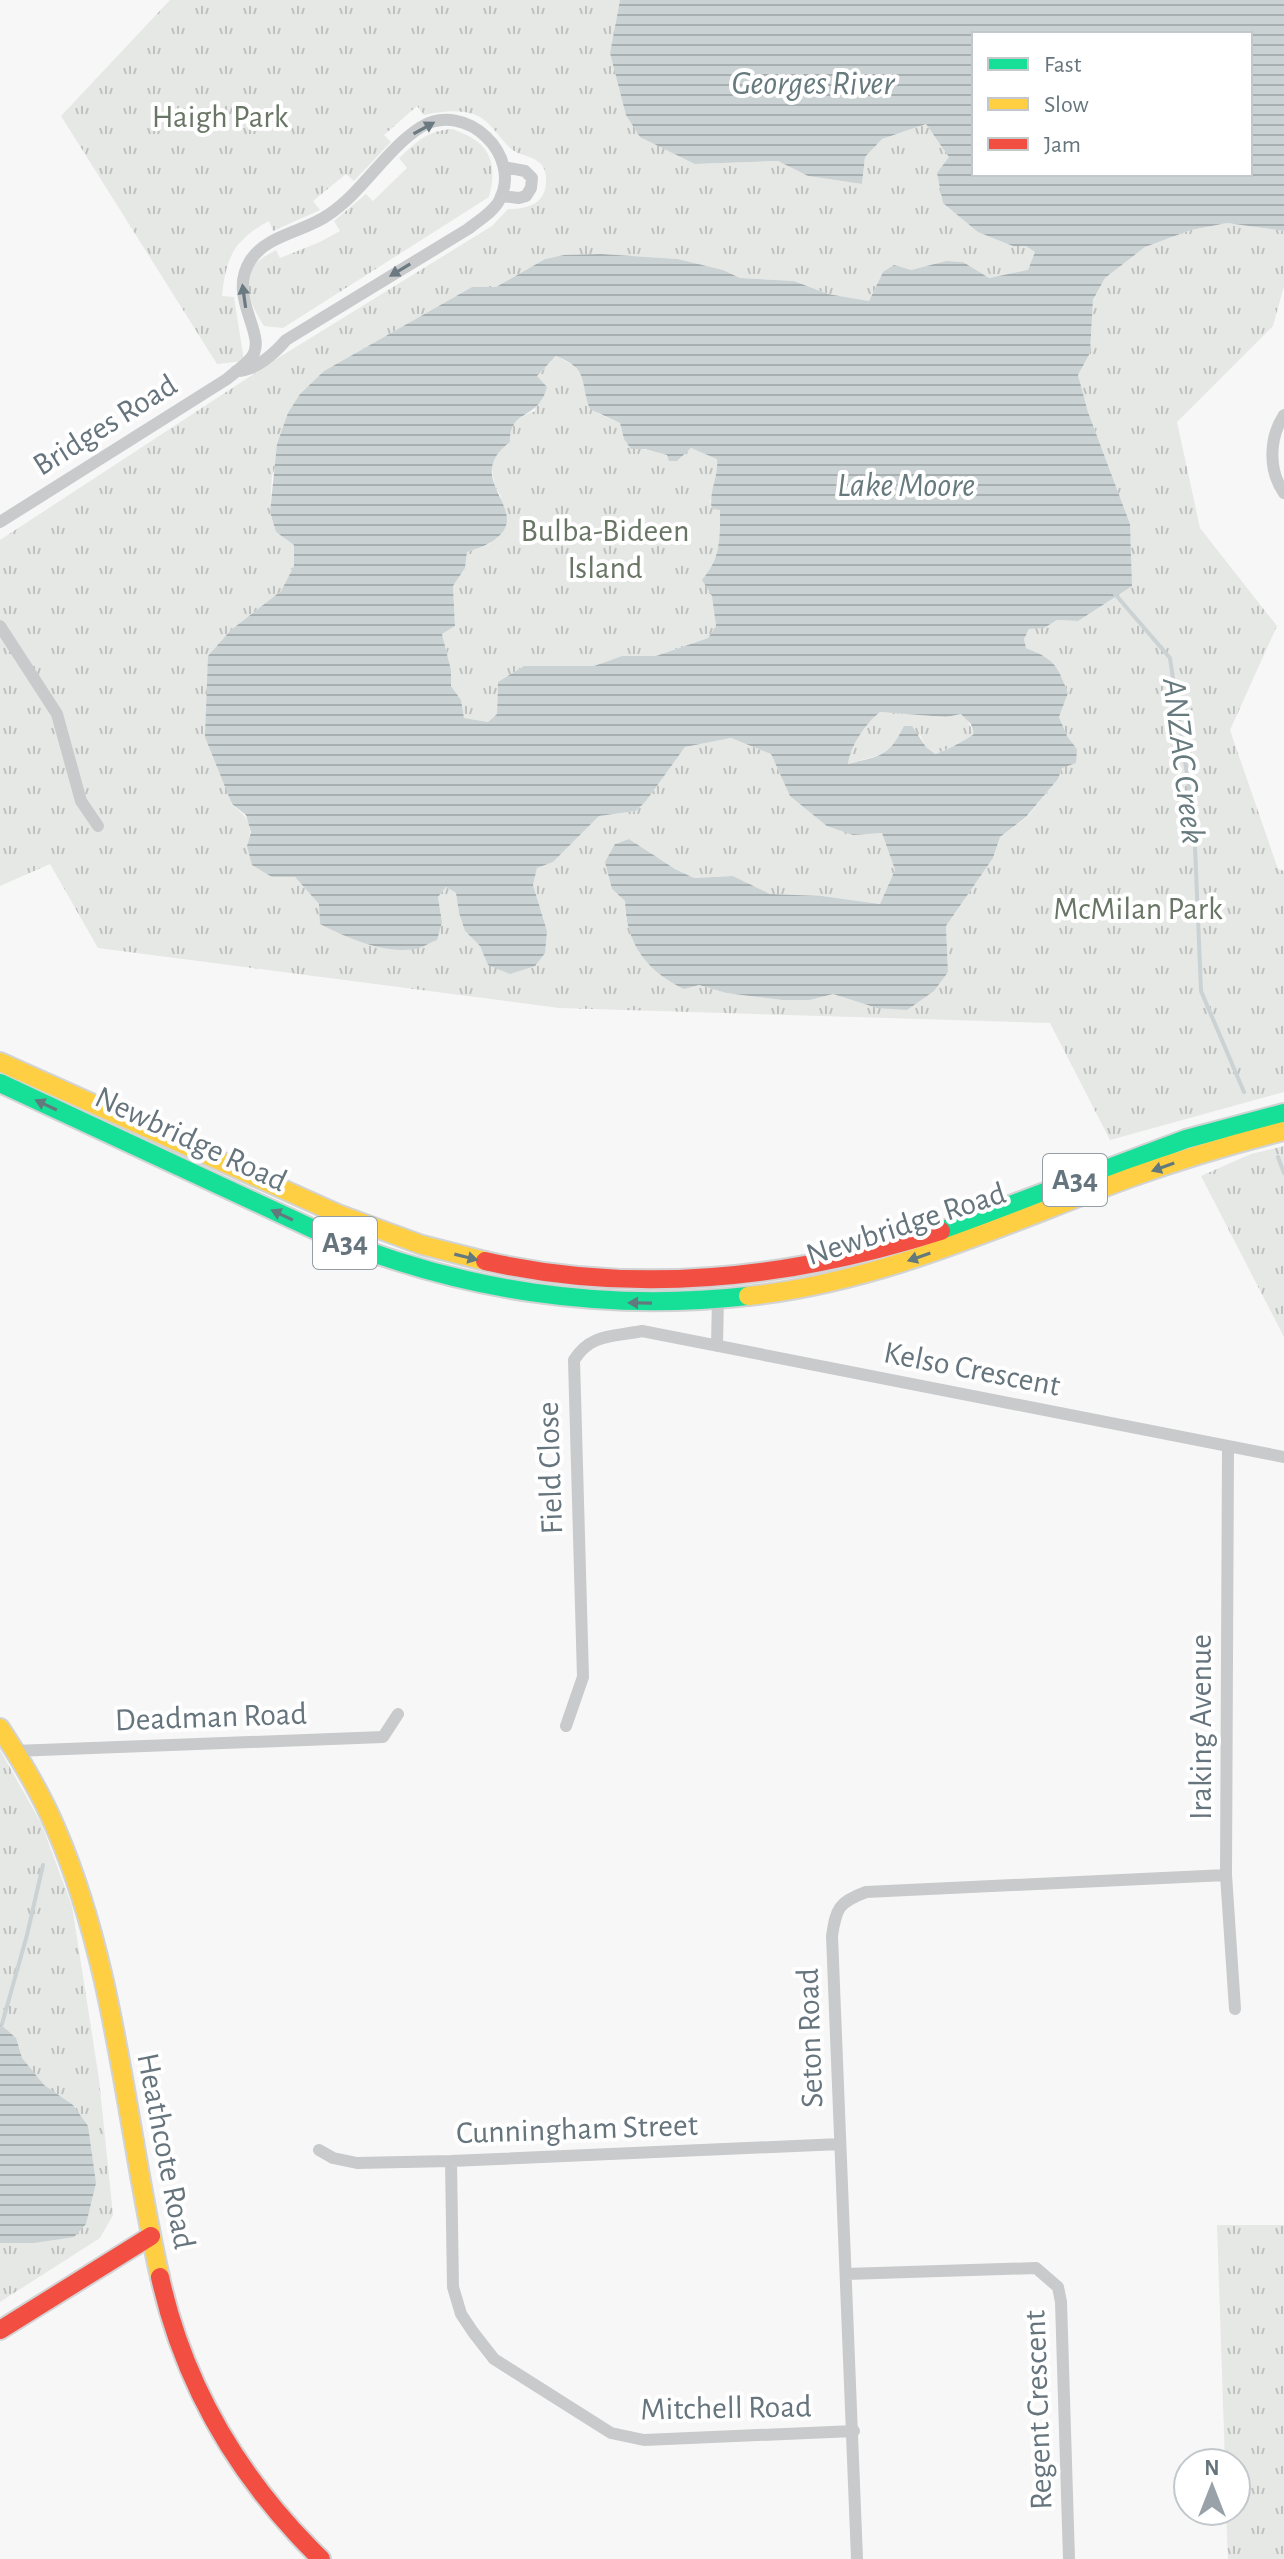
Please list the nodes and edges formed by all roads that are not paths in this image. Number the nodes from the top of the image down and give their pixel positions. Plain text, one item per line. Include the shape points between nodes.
1 (504, 167) junction
2 (501, 196) junction
3 (255, 331) junction
4 (286, 340) junction
5 (239, 369) junction
6 (1284, 415) edge
7 (1284, 493) edge
8 (0, 522) edge
9 (0, 626) edge
10 (98, 826) dead end
11 (0, 1062) edge
12 (0, 1083) edge
13 (1282, 1119) edge
14 (1234, 1133) junction
15 (717, 1278) junction
16 (718, 1300) junction
17 (717, 1346) junction
18 (1228, 1446) junction
19 (1284, 1457) edge
20 (398, 1714) dead end
21 (566, 1726) dead end
22 (0, 1728) edge
23 (14, 1751) junction
24 (1226, 1875) junction
25 (1235, 2009) dead end
26 (840, 2144) junction
27 (319, 2150) dead end
28 (451, 2161) junction
29 (151, 2236) junction
30 (846, 2274) junction
31 (0, 2330) edge
32 (854, 2431) junction
33 (321, 2559) edge
34 (857, 2559) edge
35 (1069, 2559) edge

1 - 2 street
1 - 2 street, Bridges Road via 525,171 532,183 526,196
3 -> 1 street, Bridges Road via 241,288 251,259 272,241 333,212 424,125 445,119 478,129
2 -> 4 street, Bridges Road via 468,229
3 - 4 street via 269,341
3 - 5 street via 255,351
4 - 5 street, Bridges Road via 245,372
5 - 8 street, Bridges Road
6 - 7 street via 1272,442 1275,480
9 - 10 street via 57,714 81,801
11 -> 15 main road, Newbridge Road / A34 via 335,1213 441,1250 573,1276
16 -> 12 main road, Newbridge Road / A34 via 591,1300 434,1274 291,1219
13 - 14 main road, Newbridge Road / A34
14 - 15 main road, Newbridge Road / A34 via 1165,1146 896,1245 798,1268
14 -> 16 main road, Newbridge Road / A34 via 1182,1160 880,1270
15 - 16 street
16 - 17 street
17 - 18 street, Kelso Crescent
17 - 21 street, Field Close via 642,1331 600,1337 582,1347 574,1360 583,1677
18 - 19 street, Kelso Crescent
18 - 24 street, Iraking Avenue
20 - 23 street, Deadman Road via 383,1737
22 - 23 main road, Heathcote Road
23 - 29 main road, Heathcote Road via 62,1843 79,1893 109,2016
24 - 25 street, Iraking Avenue
24 - 26 street, Seton Road via 866,1892 847,1899 835,1916 832,1936
26 - 28 street, Cunningham Street
26 - 30 street, Seton Road
27 - 28 street, Cunningham Street via 347,2162
28 - 32 street, Mitchell Road via 453,2287 461,2314 494,2359 611,2433 644,2440
29 - 31 main road
29 - 33 main road, Heathcote Road via 180,2348 207,2409 245,2472
30 - 32 street, Seton Road
30 - 35 street, Regent Crescent via 1036,2268 1058,2287
32 - 34 street, Seton Road

